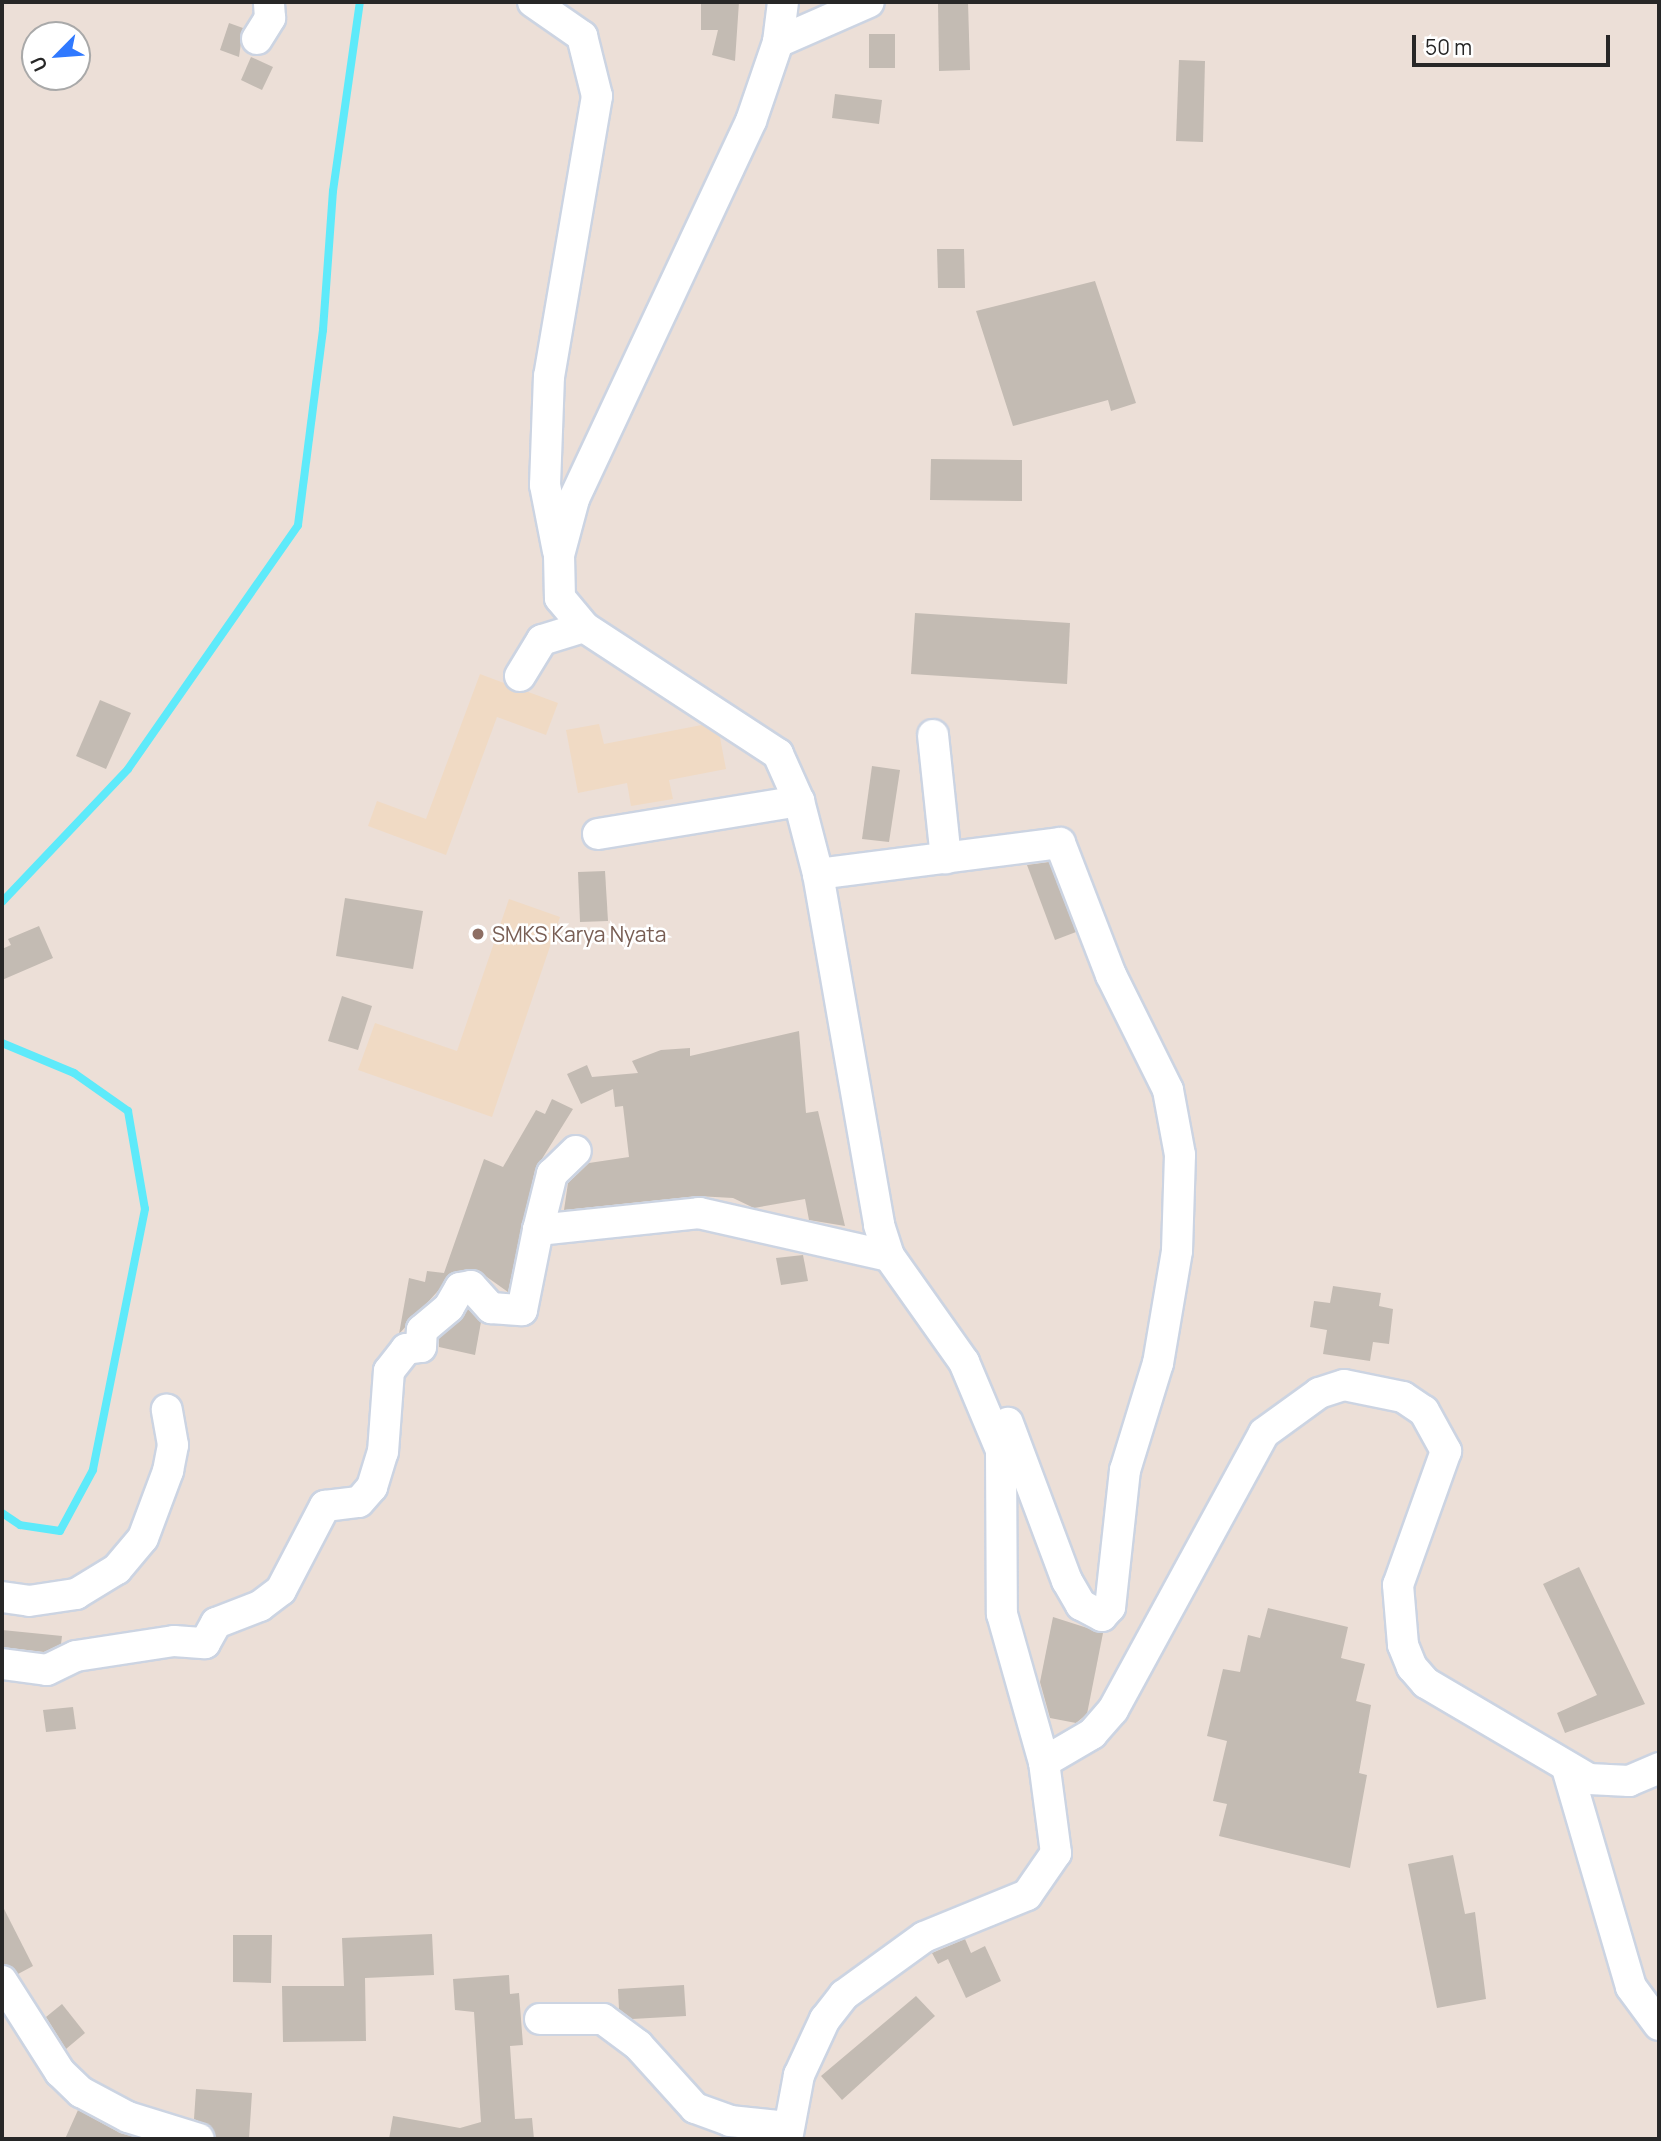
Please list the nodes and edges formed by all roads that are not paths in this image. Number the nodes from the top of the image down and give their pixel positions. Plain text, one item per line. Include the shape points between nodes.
1 (269, 2) edge
2 (533, 2) edge
3 (783, 2) edge
4 (869, 2) edge
5 (257, 39) dead end
6 (778, 42) junction
7 (559, 555) junction
8 (584, 627) junction
9 (520, 676) dead end
10 (933, 735) dead end
11 (799, 801) junction
12 (598, 834) dead end
13 (946, 858) junction
14 (818, 874) junction
15 (576, 1151) dead end
16 (538, 1230) junction
17 (889, 1256) junction
18 (964, 1362) junction
19 (167, 1410) dead end
20 (2, 1597) edge
21 (2, 1664) edge
22 (1044, 1762) junction
23 (1567, 1768) junction
24 (1659, 1768) edge
25 (2, 1981) edge
26 (540, 2020) dead end
27 (1659, 2025) edge
28 (787, 2133) edge
29 (199, 2139) edge

1 - 5 street via 270,18
2 - 7 street via 582,36 597,96 549,376 545,485
3 - 6 street
4 - 6 street
6 - 7 street via 751,121 574,499
7 - 8 street via 560,598
8 - 9 street via 542,640
8 - 11 street via 778,754
10 - 13 street
11 - 12 street
11 - 14 street
13 - 14 street
13 - 18 street via 1060,843 1111,975 1156,1059 1175,1118 1177,1251 1158,1363 1125,1470 1107,1613 1094,1616 1074,1595 998,1400
14 - 17 street via 879,1225
15 - 16 street via 552,1174
16 - 17 street via 699,1213
16 - 21 street via 522,1310 491,1308 471,1286 460,1288 450,1307 422,1330 421,1347 406,1349 389,1371 383,1452 372,1487 359,1502 325,1506 281,1590 260,1606 216,1623 205,1643 174,1640 76,1656 47,1670
17 - 18 street
18 - 22 street via 1001,1450 1002,1614
19 - 20 street via 173,1445 168,1471 144,1538 117,1569 76,1594 29,1601
22 - 23 street via 1092,1734 1113,1710 1264,1433 1299,1405 1344,1385 1403,1397 1424,1411 1446,1451 1398,1585 1403,1645 1412,1667 1426,1683
22 - 28 street via 1056,1853 1027,1895 924,1937 860,1980 816,2038 790,2101
23 - 24 street via 1610,1783
23 - 27 street via 1631,1987
25 - 29 street via 60,2072 81,2092 128,2117
26 - 28 street via 603,2019 638,2045 695,2108

